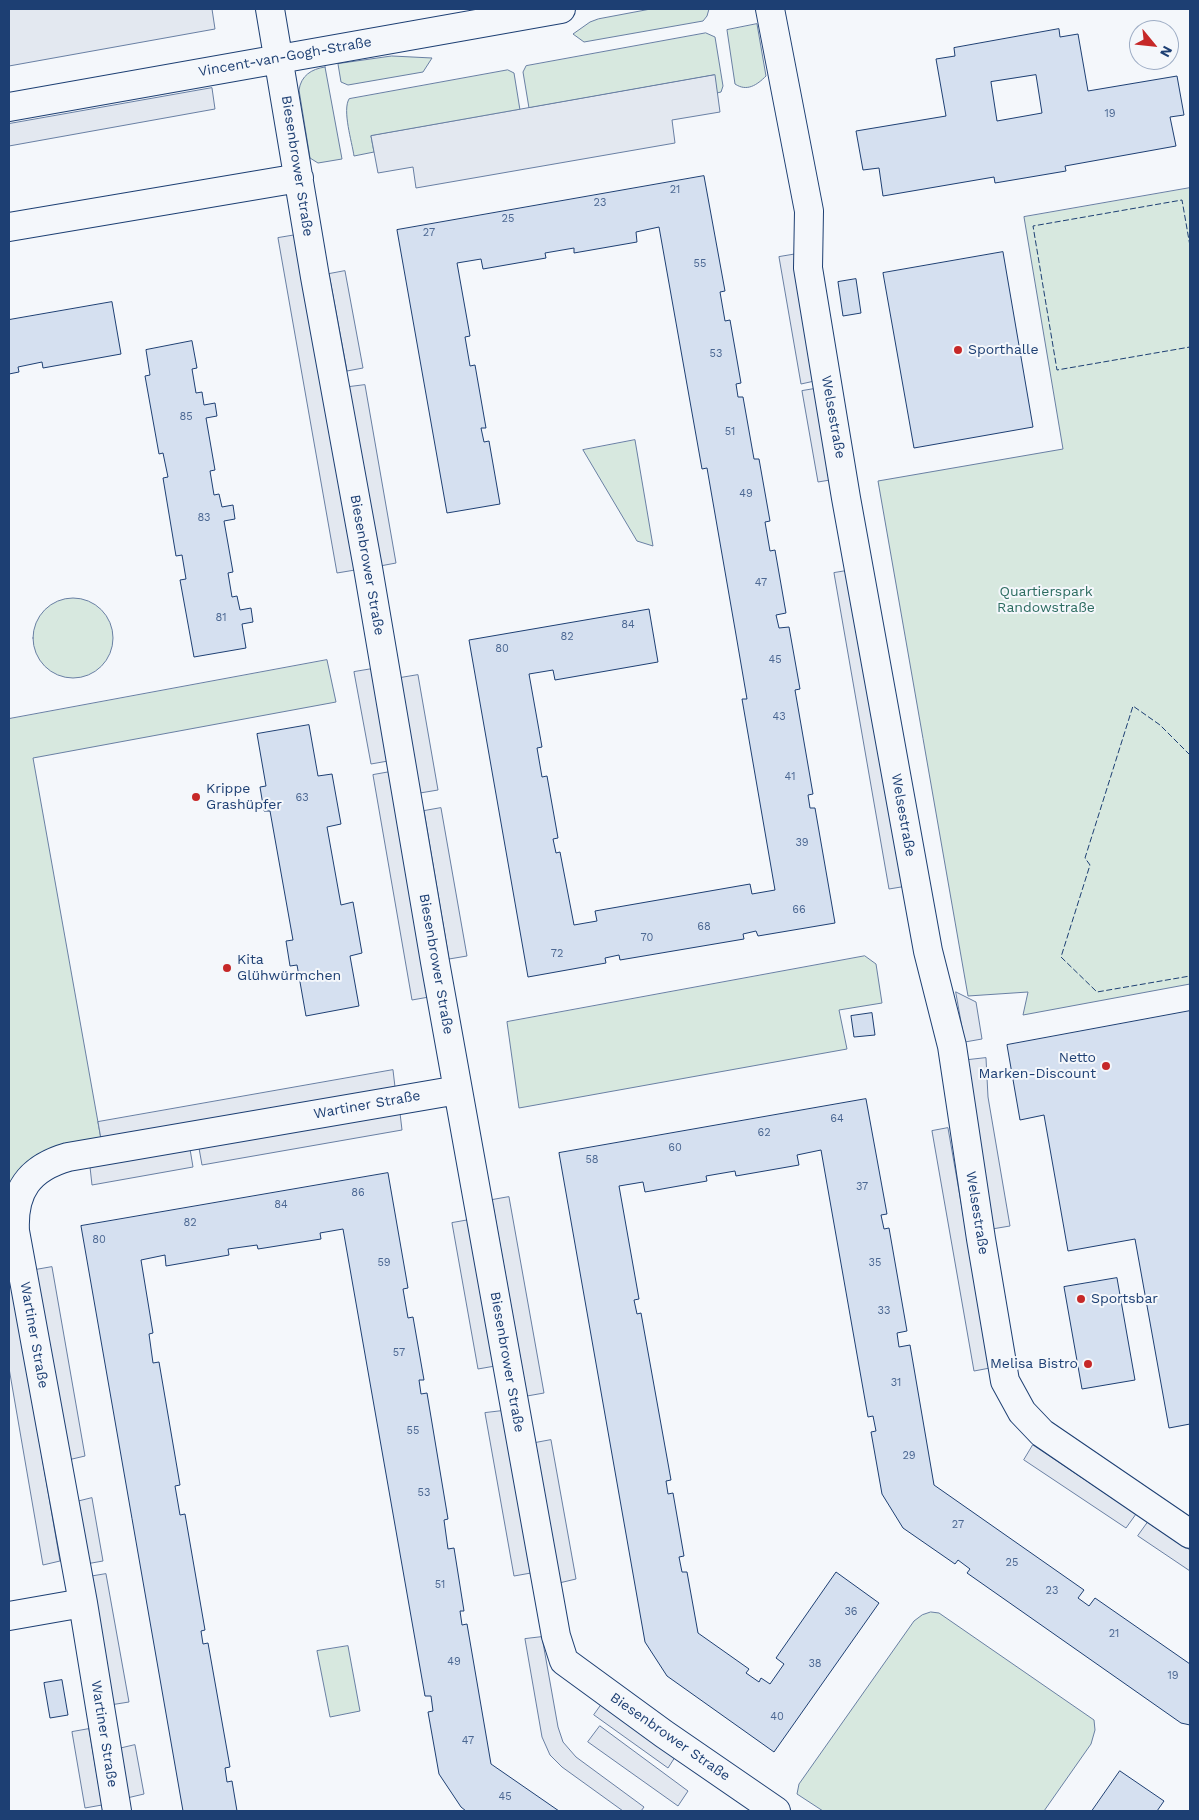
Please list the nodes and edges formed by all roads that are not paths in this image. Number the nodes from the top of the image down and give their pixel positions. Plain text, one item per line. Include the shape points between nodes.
1 (270, 9) edge
2 (561, 9) edge
3 (770, 9) edge
4 (278, 58) junction
5 (9, 107) edge
6 (299, 178) junction
7 (9, 227) edge
8 (458, 1090) junction
9 (1190, 1534) edge
10 (84, 1603) junction
11 (9, 1616) edge
12 (117, 1811) edge
13 (776, 1811) edge

1 - 4 street, Biesenbrower Straße
2 - 4 street, Vincent-van-Gogh-Straße
3 - 9 street, Welsestraße via 808,211 808,268 846,498 928,951 952,1046 1006,1381 1022,1412 1042,1433
4 - 5 street, Vincent-van-Gogh-Straße
4 - 6 street, Biesenbrower Straße
6 - 7 street
6 - 8 street, Biesenbrower Straße
8 - 10 street, Wartiner Straße via 68,1158 43,1167 24,1185 14,1214 15,1231
8 - 13 street, Biesenbrower Straße via 556,1636 564,1661
10 - 11 street
10 - 12 street, Wartiner Straße

